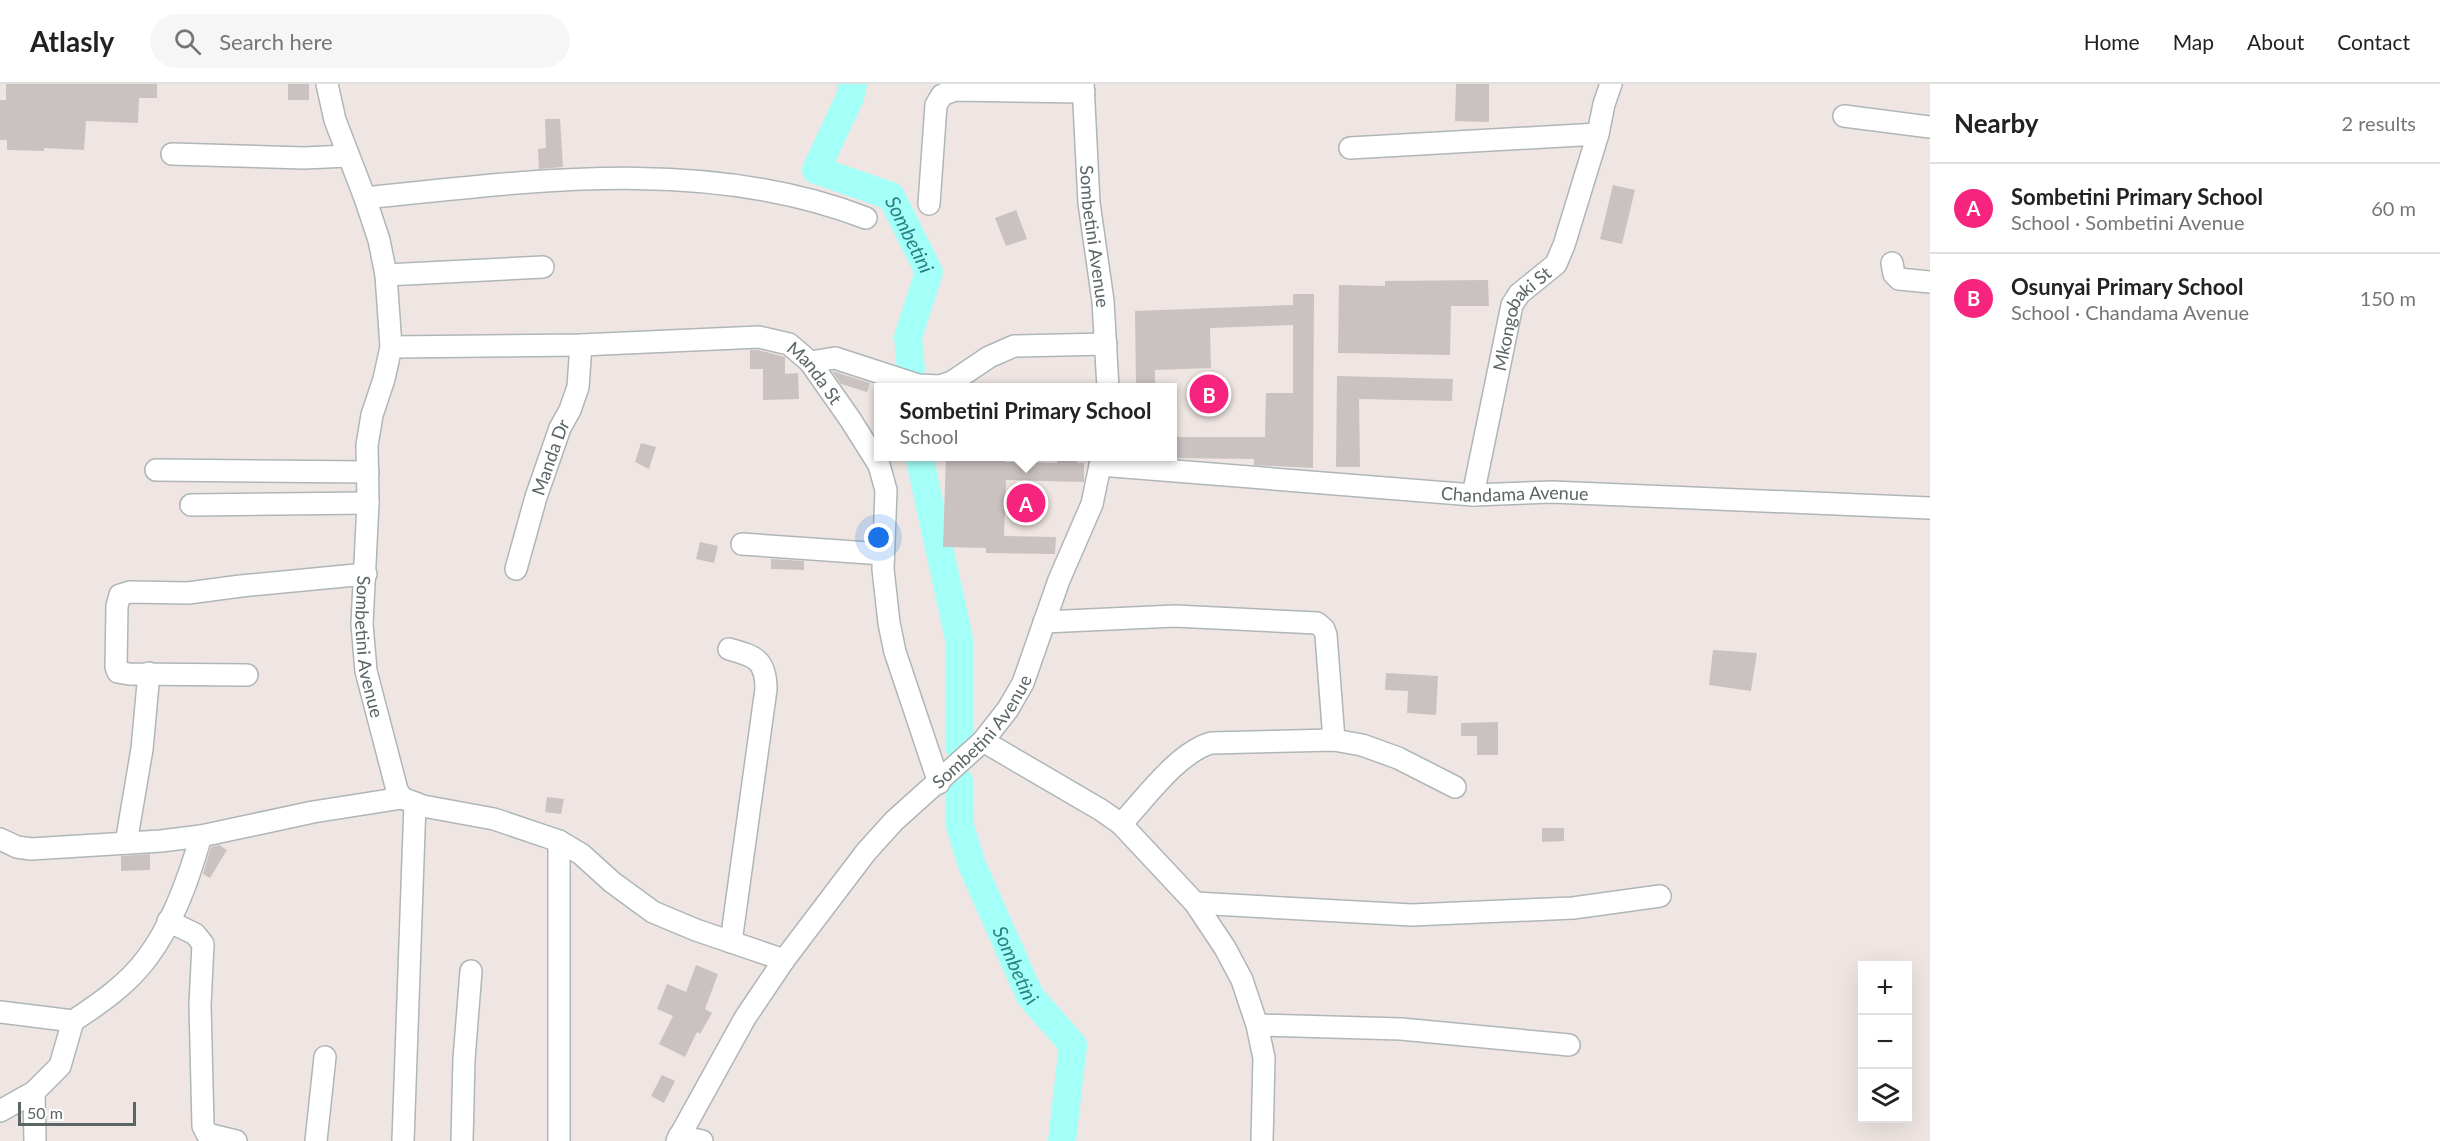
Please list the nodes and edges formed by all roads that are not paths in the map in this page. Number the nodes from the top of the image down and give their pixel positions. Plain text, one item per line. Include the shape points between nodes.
1 (327, 84) edge
2 (1611, 84) edge
3 (1083, 88) edge
4 (1844, 116) dead end
5 (1930, 127) edge
6 (1598, 134) junction
7 (1350, 148) dead end
8 (172, 154) dead end
9 (348, 156) junction
10 (365, 198) junction
11 (929, 204) dead end
12 (866, 218) dead end
13 (1892, 264) dead end
14 (543, 267) dead end
15 (386, 275) junction
16 (1930, 282) edge
17 (1106, 344) junction
18 (581, 345) junction
19 (391, 347) junction
20 (810, 362) junction
21 (912, 383) edge
22 (949, 383) edge
23 (1108, 383) edge
24 (874, 457) edge
25 (877, 461) edge
26 (1101, 461) edge
27 (156, 470) dead end
28 (368, 472) junction
29 (1473, 495) junction
30 (368, 503) junction
31 (192, 505) dead end
32 (1930, 508) edge
33 (742, 544) dead end
34 (883, 554) junction
35 (516, 569) dead end
36 (366, 574) junction
37 (1044, 622) junction
38 (729, 649) dead end
39 (149, 673) junction
40 (247, 675) dead end
41 (1334, 740) junction
42 (983, 741) junction
43 (939, 783) junction
44 (1455, 787) dead end
45 (409, 801) junction
46 (1121, 824) junction
47 (201, 836) junction
48 (0, 839) edge
49 (559, 841) junction
50 (126, 843) junction
51 (1660, 896) dead end
52 (1195, 903) junction
53 (168, 921) junction
54 (731, 942) junction
55 (784, 960) junction
56 (471, 971) dead end
57 (0, 1012) edge
58 (73, 1021) junction
59 (1257, 1025) junction
60 (1569, 1045) dead end
61 (324, 1057) dead end
62 (34, 1092) junction
63 (0, 1111) edge
64 (678, 1138) edge
65 (35, 1141) edge
66 (236, 1141) edge
67 (316, 1141) edge
68 (403, 1141) edge
69 (462, 1141) edge
70 (559, 1141) edge
71 (702, 1141) edge
72 (1262, 1141) edge

1 - 9 street, Sombetini Avenue via 334,120
2 - 6 street, Mkongobaki St
3 - 11 street via 955,90 942,95 936,105
3 - 17 street, Sombetini Avenue via 1089,202
4 - 5 street
6 - 7 street
6 - 29 street, Mkongobaki St via 1556,264 1519,294 1512,305
8 - 9 street
9 - 10 street, Sombetini Avenue
10 - 12 street via 487,185 651,177 708,182 814,200
10 - 15 street, Sombetini Avenue
13 - 16 street via 1899,279
14 - 15 street
15 - 19 street, Sombetini Avenue
17 - 22 street via 1014,346
17 - 23 street, Sombetini Avenue
18 - 19 street, Manda St
18 - 20 street, Manda St via 759,337 789,344
18 - 35 street, Manda Dr via 578,387 536,497
19 - 28 street, Sombetini Avenue via 369,429
20 - 21 street via 835,358
20 - 24 street, Manda St
25 - 34 street, Manda St via 886,490
26 - 29 street, Chandama Avenue
26 - 37 street, Sombetini Avenue via 1092,504
27 - 28 street
28 - 30 street, Sombetini Avenue
29 - 32 street, Chandama Avenue via 1552,492
30 - 31 street
30 - 36 street, Sombetini Avenue
33 - 34 street
34 - 43 street, Manda St via 895,652
36 - 39 street via 188,593 125,592 117,606 116,668 125,674
36 - 45 street, Sombetini Avenue via 363,649 393,782
37 - 41 street via 1175,616 1317,623 1326,635
37 - 42 street, Sombetini Avenue via 1023,683
38 - 54 street via 752,656 766,674
39 - 40 street
39 - 50 street via 142,749
41 - 44 street via 1398,758
41 - 46 street via 1226,742 1196,747
42 - 43 street, Sombetini Avenue
42 - 46 street
43 - 55 street, Sombetini Avenue via 894,821 866,852
45 - 47 street via 313,812
45 - 49 street via 494,819
45 - 68 street
46 - 52 street
47 - 50 street
47 - 53 street via 190,873
48 - 50 street via 17,848 31,849
49 - 54 street via 653,912
49 - 70 street
51 - 52 street via 1573,908 1412,915
52 - 59 street via 1242,980
53 - 58 street via 146,960 116,990
53 - 66 street via 195,934 203,944 202,1126 207,1134
54 - 55 street
55 - 64 street, Sombetini Avenue via 745,1018
56 - 69 street
57 - 58 street
58 - 62 street via 60,1066
59 - 60 street via 1401,1029
59 - 72 street via 1264,1058
61 - 67 street
62 - 63 street
62 - 65 street
64 - 71 street

